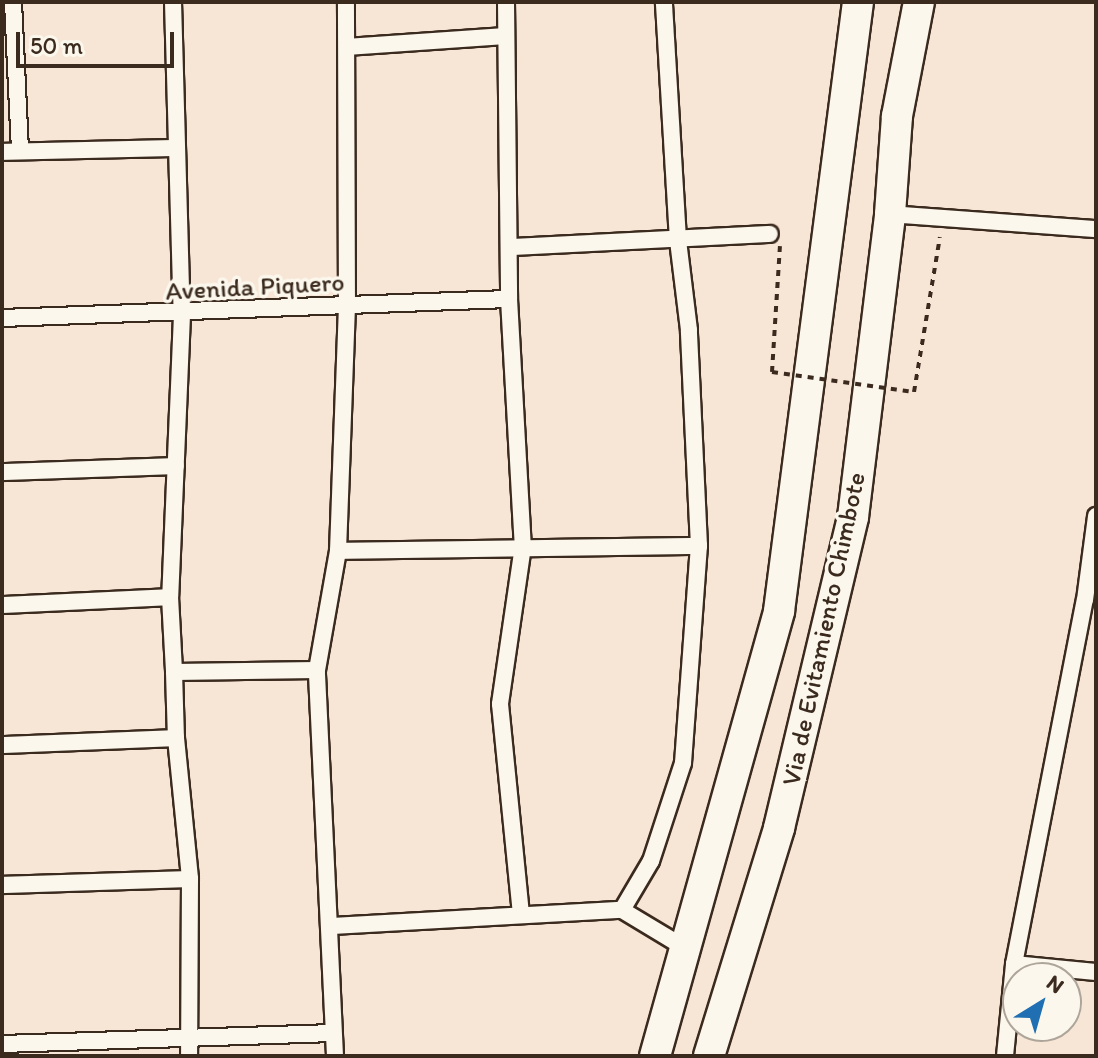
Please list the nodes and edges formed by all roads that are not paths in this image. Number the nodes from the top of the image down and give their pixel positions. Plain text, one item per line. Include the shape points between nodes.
1 (13, 2) edge
2 (173, 2) edge
3 (346, 2) edge
4 (506, 2) edge
5 (664, 2) edge
6 (858, 2) edge
7 (919, 2) edge
8 (505, 36) junction
9 (347, 47) junction
10 (176, 148) junction
11 (20, 151) junction
12 (2, 152) edge
13 (890, 214) junction
14 (1096, 229) edge
15 (770, 234) road end
16 (678, 240) junction
17 (511, 247) junction
18 (509, 299) junction
19 (347, 306) junction
20 (182, 315) junction
21 (2, 318) edge
22 (176, 466) junction
23 (2, 472) edge
24 (1096, 516) edge
25 (523, 546) junction
26 (699, 546) junction
27 (338, 551) junction
28 (170, 597) junction
29 (1090, 600) edge
30 (2, 605) edge
31 (317, 670) junction
32 (174, 672) junction
33 (176, 738) junction
34 (2, 745) edge
35 (190, 879) junction
36 (2, 885) edge
37 (622, 910) junction
38 (521, 913) junction
39 (332, 926) junction
40 (685, 948) junction
41 (1014, 962) edge
42 (332, 1033) junction
43 (188, 1037) junction
44 (2, 1044) edge
45 (189, 1056) edge
46 (335, 1056) edge
47 (655, 1056) edge
48 (709, 1056) edge

1 - 11 street
2 - 10 street
3 - 9 street
4 - 8 street
5 - 16 street
6 - 40 highway, Via de Evitamiento Chimbote via 779,611
7 - 13 highway, Via de Evitamiento Chimbote via 897,116
8 - 9 street
8 - 17 street
9 - 19 street
10 - 11 street
10 - 20 street
11 - 12 street
13 - 14 street
13 - 48 highway, Via de Evitamiento Chimbote via 850,532 779,828
15 - 16 street
16 - 17 street
16 - 26 street via 689,330
17 - 18 street
18 - 19 street, Avenida Piquero
18 - 25 street
19 - 20 street, Avenida Piquero
19 - 27 street
20 - 21 street, Avenida Piquero
20 - 22 street
22 - 23 street
22 - 28 street
24 - 29 street
25 - 26 street
25 - 27 street
25 - 38 street via 500,704
26 - 37 street via 683,763 651,861
27 - 31 street
28 - 30 street
28 - 32 street
29 - 41 street
31 - 32 street
31 - 39 street
32 - 33 street
33 - 34 street
33 - 35 street
35 - 36 street
35 - 43 street
37 - 38 street
37 - 40 street
38 - 39 street
39 - 42 street
40 - 47 highway, Via de Evitamiento Chimbote
42 - 43 street
42 - 46 street
43 - 44 street
43 - 45 street

